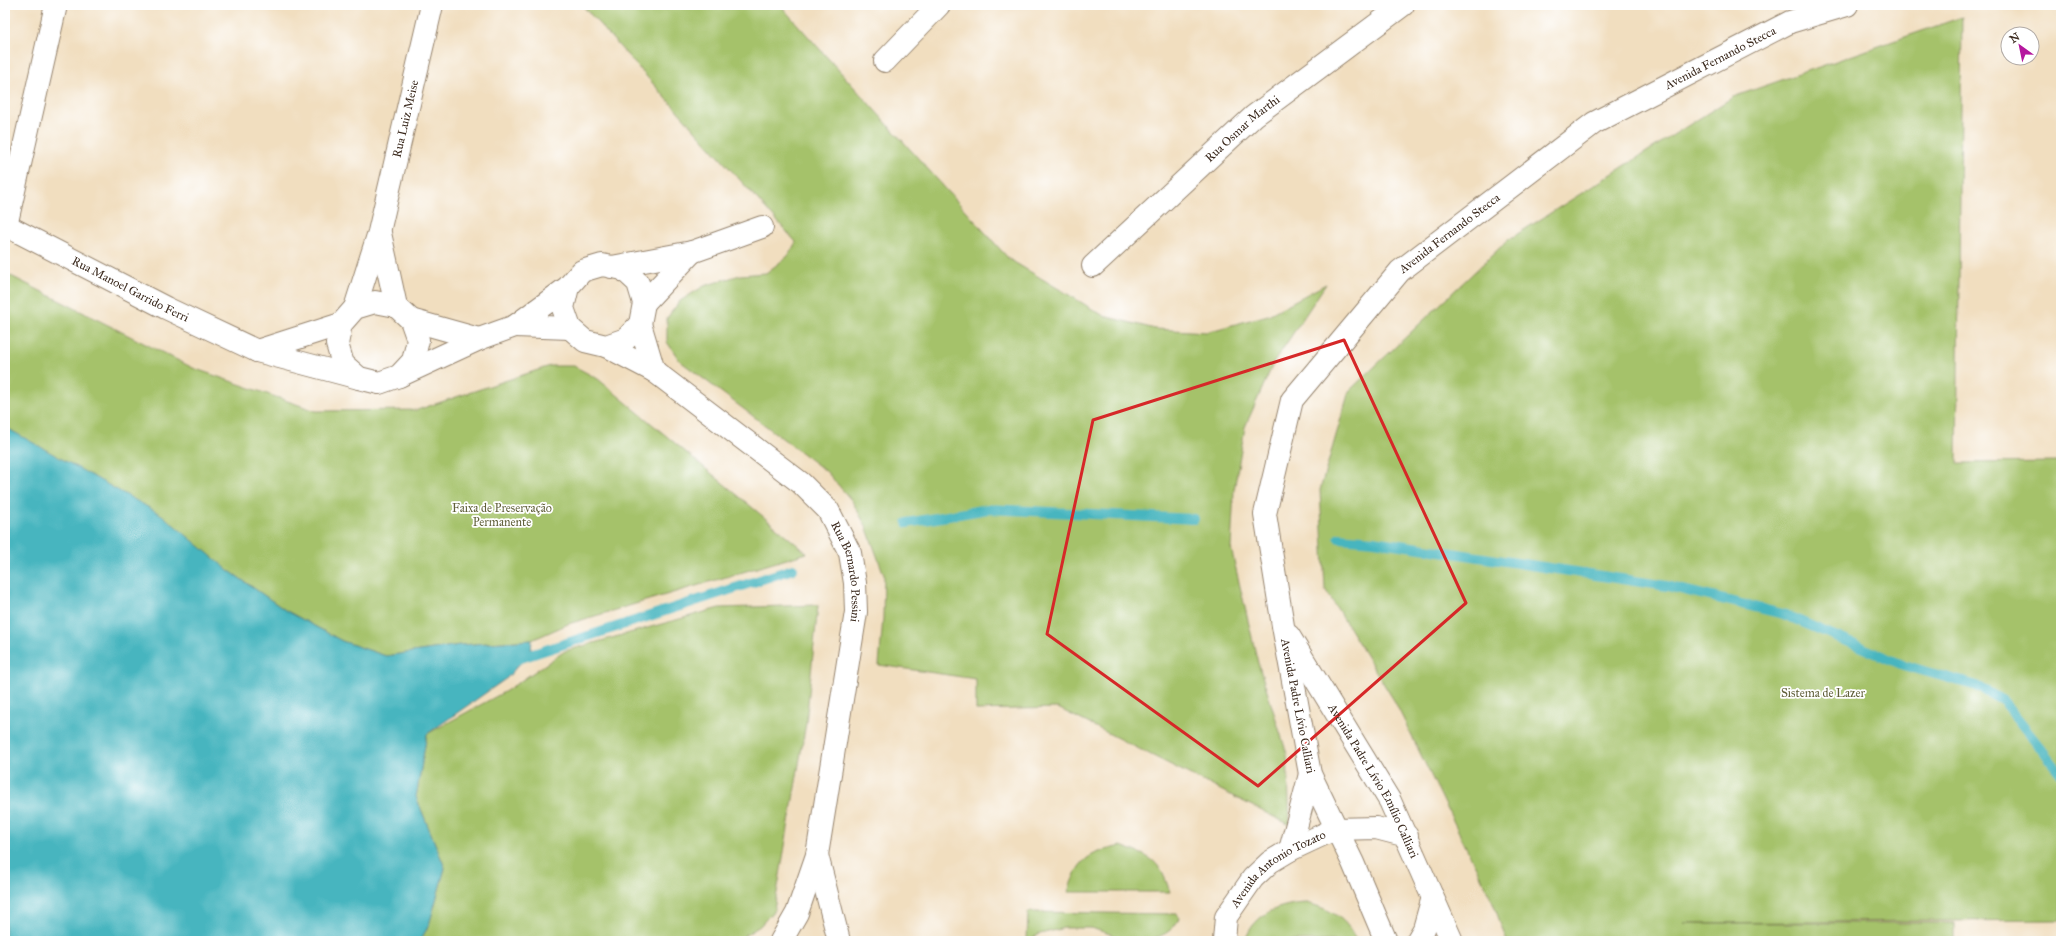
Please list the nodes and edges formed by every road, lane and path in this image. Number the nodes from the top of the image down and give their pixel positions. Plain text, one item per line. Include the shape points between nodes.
1 (56, 5) edge
2 (432, 5) edge
3 (939, 5) edge
4 (1403, 5) edge
5 (1847, 5) edge
6 (885, 61) dead end
7 (6, 225) edge
8 (762, 227) dead end
9 (379, 232) junction
10 (692, 252) junction
11 (1093, 266) dead end
12 (612, 267) junction
13 (568, 287) junction
14 (355, 308) junction
15 (404, 313) junction
16 (642, 313) junction
17 (341, 324) junction
18 (515, 326) junction
19 (570, 328) junction
20 (479, 339) junction
21 (606, 346) junction
22 (257, 351) junction
23 (654, 371) junction
24 (399, 376) junction
25 (359, 378) junction
26 (1283, 626) junction
27 (1310, 774) junction
28 (1335, 829) junction
29 (1407, 836) junction
30 (1290, 850) junction
31 (816, 855) junction
32 (1433, 897) junction
33 (781, 941) edge
34 (839, 941) edge
35 (1224, 941) edge
36 (1386, 941) edge
37 (1417, 941) edge
38 (1452, 941) edge

1 - 7 street
2 - 9 street, Rua Luiz Meise
3 - 6 street
4 - 11 street, Rua Osmar Marthi via 1254,116
5 - 26 street, Avenida Fernando Stecca via 1790,22 1594,123 1400,271 1292,400 1265,514
7 - 22 street, Rua Manoel Garrido Ferri via 166,308
8 - 10 street, Rua Manoel Garrido Ferri
9 - 14 street, Rua Luiz Meise
9 - 15 street, Rua Luiz Meise
10 - 12 street, Rua Manoel Garrido Ferri
10 - 16 street, Rua Manoel Garrido Ferri
12 - 13 street, Rua Manoel Garrido Ferri via 602,265 582,271
12 - 16 street, Rua Manoel Garrido Ferri via 623,269 638,283
13 - 18 street, Rua Manoel Garrido Ferri
13 - 19 street, Rua Manoel Garrido Ferri via 563,308
14 - 15 street via 375,302
14 - 17 street, Rua Manoel Garrido Ferri
15 - 20 street
15 - 24 street, Rua Manoel Garrido Ferri via 418,340 413,361
16 - 21 street, Rua Manoel Garrido Ferri via 626,340
16 - 23 street
17 - 22 street
17 - 25 street, Rua Manoel Garrido Ferri via 337,344 343,364
18 - 19 street, Rua Manoel Garrido Ferri
18 - 20 street, Rua Manoel Garrido Ferri
19 - 21 street, Rua Manoel Garrido Ferri via 585,341
20 - 24 street, Rua Manoel Garrido Ferri
21 - 23 street, Rua Bernardo Pessini
22 - 25 street, Rua Manoel Garrido Ferri
23 - 31 street, Rua Bernardo Pessini via 801,483 828,510 850,553 856,612
24 - 25 street, Rua Manoel Garrido Ferri via 379,383
26 - 27 street, Avenida Padre Lívio Calliari
26 - 29 street, Avenida Padre Lívio Emílio Calliari via 1390,801
27 - 28 street, Avenida Padre Lívio Calliari
27 - 30 street
28 - 29 street, Avenida Antonio Tozato via 1376,828
28 - 30 street, Avenida Antonio Tozato
28 - 36 street via 1353,863
29 - 32 street, Avenida Padre Lívio Emílio Calliari
30 - 35 street, Avenida Antonio Tozato via 1270,862 1253,878 1226,916
31 - 33 street, Rua Bernardo Pessini via 797,914
31 - 34 street, Rua Bernardo Pessini
32 - 37 street via 1424,929
32 - 38 street, Avenida Padre Lívio Emílio Calliari

